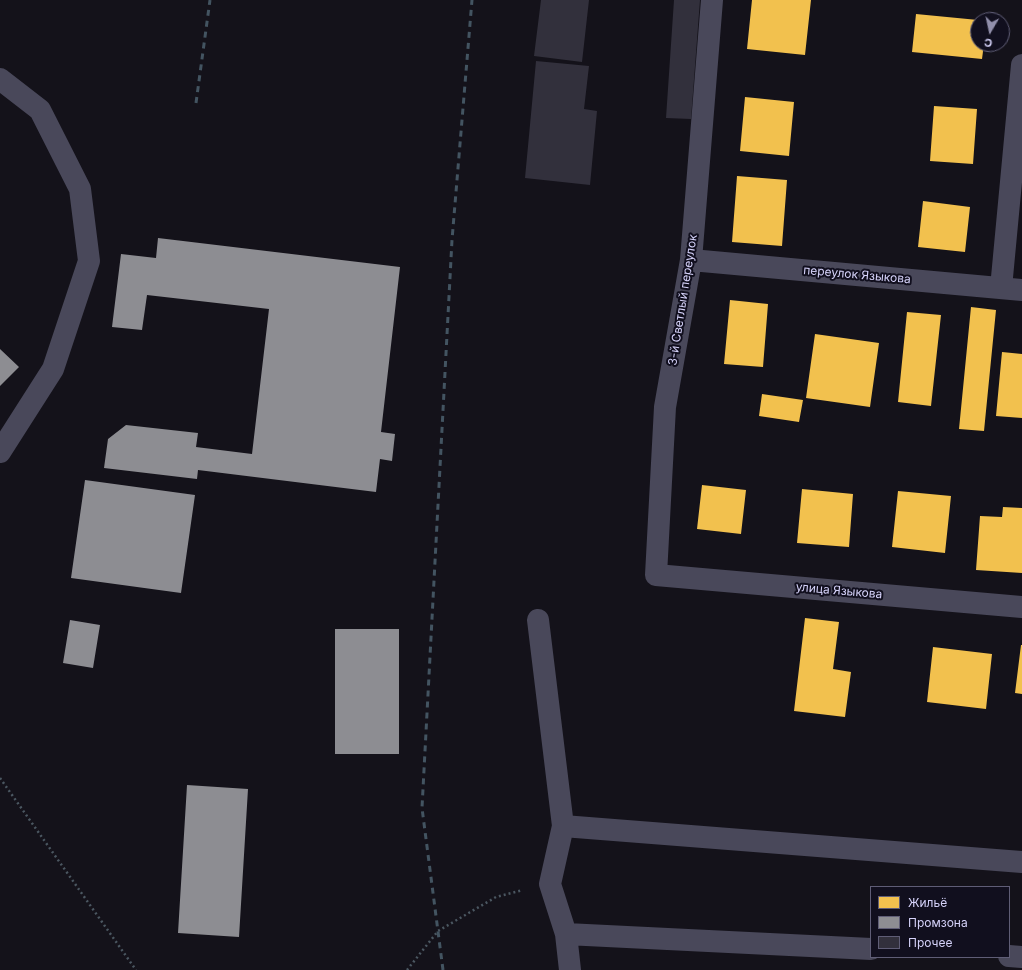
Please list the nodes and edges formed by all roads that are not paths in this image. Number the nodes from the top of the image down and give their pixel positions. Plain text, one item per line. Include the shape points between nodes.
1 (712, 0) edge
2 (1022, 65) edge
3 (0, 79) edge
4 (691, 260) junction
5 (1011, 289) edge
6 (0, 452) edge
7 (656, 575) joint
8 (1022, 607) edge
9 (538, 620) dead end
10 (563, 826) junction
11 (1022, 862) edge
12 (566, 934) junction
13 (870, 949) edge
14 (1010, 956) edge
15 (1022, 956) edge
16 (570, 970) edge

1 - 4 street, 3-й Светлый переулок
2 - 5 street
3 - 6 street via 40,110 80,189 89,261 53,369
4 - 5 street, переулок Языкова
4 - 7 street, 3-й Светлый переулок via 665,407
7 - 8 street, улица Языкова
9 - 10 street
10 - 11 street
10 - 12 street via 550,884
12 - 13 street
12 - 16 street
14 - 15 street

